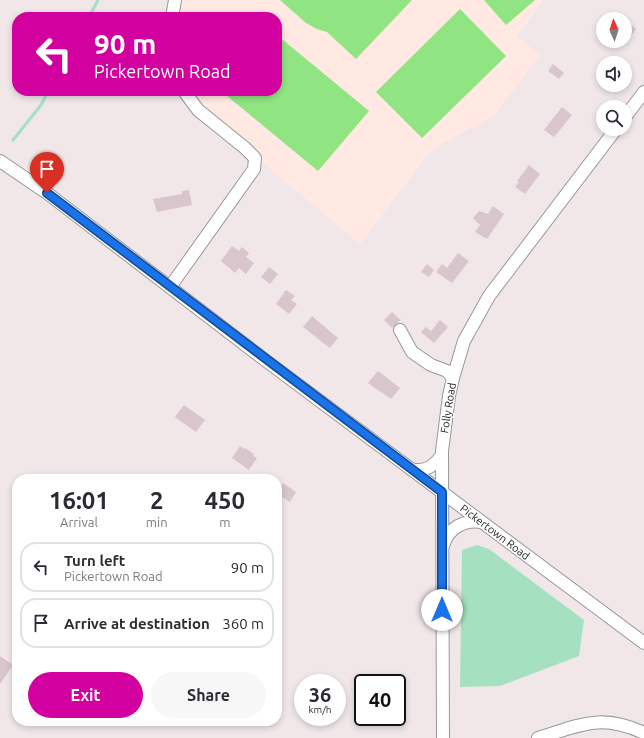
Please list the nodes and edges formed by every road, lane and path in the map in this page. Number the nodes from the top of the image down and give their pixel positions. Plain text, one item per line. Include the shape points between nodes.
1 (175, 0) edge
2 (173, 12) edge
3 (644, 92) edge
4 (188, 96) edge
5 (632, 108) edge
6 (611, 136) edge
7 (0, 161) edge
8 (170, 287) junction
9 (400, 330) dead end
10 (453, 378) junction
11 (442, 455) junction
12 (411, 469) junction
13 (442, 492) junction
14 (482, 522) junction
15 (442, 548) junction
16 (644, 643) edge
17 (644, 733) edge
18 (443, 738) edge
19 (538, 738) edge

1 - 2 street
3 - 5 street
4 - 8 street via 198,110 255,158 254,169
6 - 10 street, Folly Road via 489,296 464,341
7 - 8 street, Pickertown Road via 47,193
8 - 12 street, Pickertown Road
9 - 10 street via 412,352 431,365 447,371
10 - 11 street, Folly Road
11 - 12 street via 432,467
11 - 13 street, Folly Road
12 - 13 street, Pickertown Road
13 - 14 street, Pickertown Road
13 - 15 street, Folly Road
14 - 15 street via 458,526 445,538
14 - 16 street, Pickertown Road
15 - 18 street, Folly Road
17 - 19 street via 609,722 588,722

